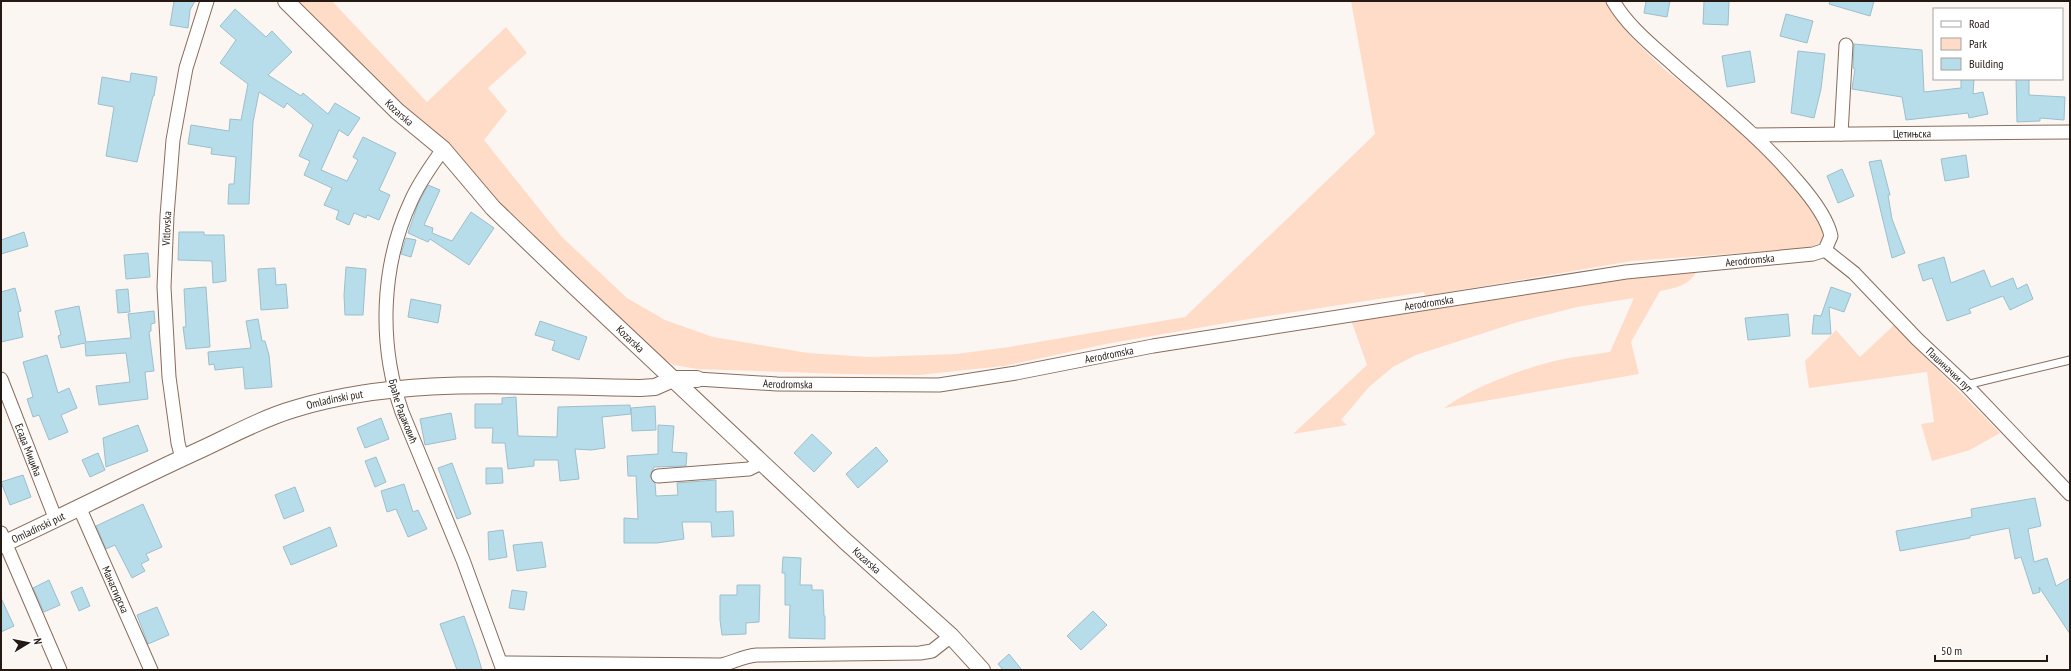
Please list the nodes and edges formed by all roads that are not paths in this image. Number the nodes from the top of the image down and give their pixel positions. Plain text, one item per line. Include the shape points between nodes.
1 (207, 1) edge
2 (286, 1) edge
3 (1613, 1) edge
4 (1846, 45) dead end
5 (2070, 132) edge
6 (1841, 134) junction
7 (1754, 135) junction
8 (443, 149) junction
9 (1825, 250) junction
10 (2070, 360) edge
11 (1, 379) edge
12 (673, 379) junction
13 (697, 380) joint
14 (1966, 385) junction
15 (394, 388) junction
16 (182, 458) junction
17 (761, 463) junction
18 (658, 476) dead end
19 (2070, 494) edge
20 (80, 509) junction
21 (56, 520) junction
22 (2, 541) edge
23 (951, 636) junction
24 (502, 667) edge
25 (60, 670) edge
26 (151, 670) edge
27 (982, 670) edge

1 - 16 street, Vitlovska via 186,68 173,140 167,216 164,287 169,377
2 - 8 street, Kozarska via 397,111
3 - 7 street via 1618,10 1650,44
4 - 6 street
5 - 6 street, Цетињска
6 - 7 street, Цетињска
7 - 9 street via 1798,182 1826,223 1831,236
8 - 12 street, Kozarska via 493,208
8 - 15 street, Браће Радаковић via 411,199 393,252 387,301 389,361
9 - 13 street, Aerodromska via 1813,254 1626,272 1153,346 974,380 938,384 798,384
9 - 14 street, Пашиначки пут via 1854,273 1917,339
10 - 14 lane
11 - 21 street, Есада Мицића
12 - 13 street, Omladinski put
12 - 15 street, Omladinski put via 655,386 640,388
12 - 17 street, Kozarska
14 - 19 street, Пашиначки пут
15 - 16 street, Omladinski put via 293,409
15 - 24 street, Браће Радаковић via 476,593
16 - 20 street, Omladinski put
17 - 18 street via 749,469
17 - 23 street, Kozarska
20 - 21 street, Omladinski put
20 - 26 street, Манастирска
21 - 22 street, Omladinski put
22 - 25 street via 13,558
23 - 24 street via 932,651 920,653 757,655 721,665
23 - 27 street, Kozarska

